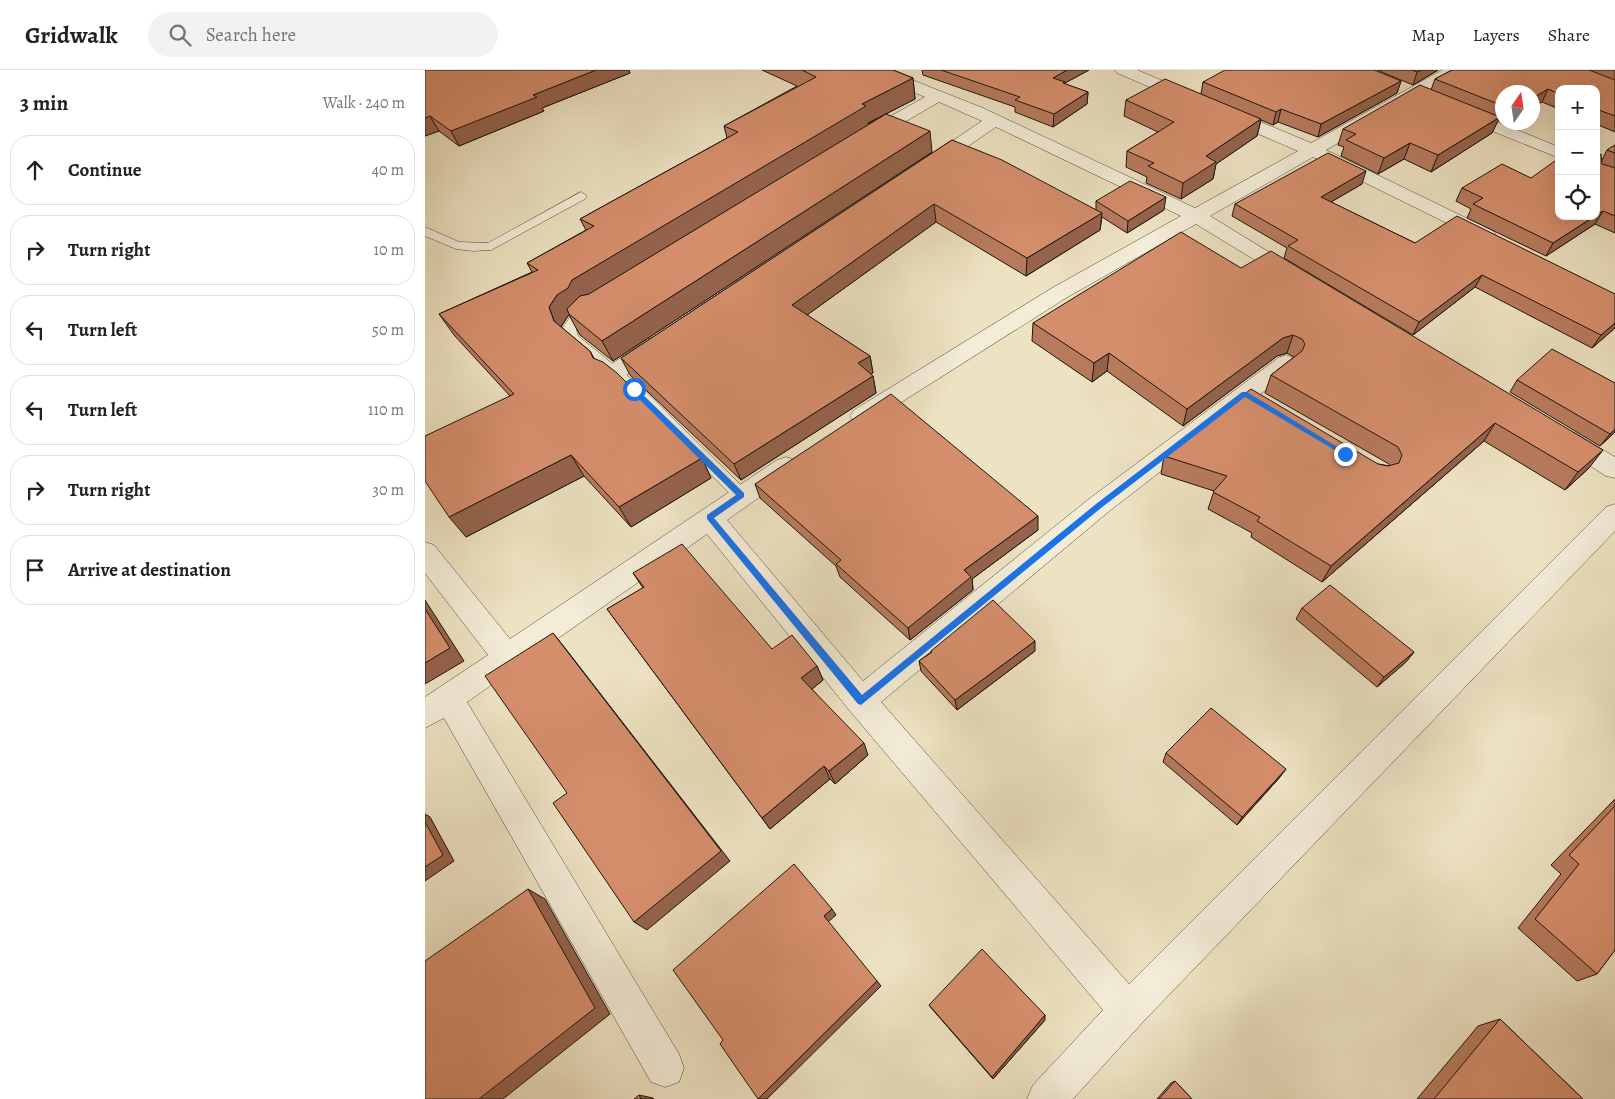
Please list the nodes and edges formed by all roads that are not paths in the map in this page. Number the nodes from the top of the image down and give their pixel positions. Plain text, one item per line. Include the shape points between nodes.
1 (873, 70) edge
2 (1123, 70) edge
3 (1455, 70) edge
4 (938, 96) junction
5 (1450, 107) edge
6 (994, 120) junction
7 (851, 147) edge
8 (1312, 150) junction
9 (1555, 151) edge
10 (917, 172) edge
11 (581, 196) dead end
12 (1197, 216) junction
13 (425, 231) edge
14 (1502, 243) edge
15 (1307, 283) edge
16 (608, 298) edge
17 (591, 308) joint
18 (671, 334) edge
19 (1286, 363) edge
20 (614, 373) junction
21 (847, 426) edge
22 (1547, 428) edge
23 (806, 453) edge
24 (1615, 469) edge
25 (741, 495) junction
26 (1615, 514) edge
27 (709, 517) junction
28 (425, 553) edge
29 (507, 657) junction
30 (861, 701) junction
31 (437, 706) edge
32 (1128, 1011) junction
33 (665, 1068) dead end
34 (1047, 1099) edge

1 - 4 street
2 - 8 street
3 - 8 street
4 - 6 street
4 - 7 street
5 - 9 street
6 - 10 street
6 - 12 street
8 - 12 street
8 - 14 street
11 - 13 lane via 491,246 474,249 457,246
12 - 15 street
12 - 21 street via 1059,293
16 - 17 street
17 - 20 lane via 569,328 572,338
18 - 20 street
19 - 30 street via 1253,399 1099,506
20 - 25 lane
22 - 24 street
23 - 25 street
25 - 27 street
26 - 32 street
27 - 29 street
27 - 30 street
28 - 29 street
29 - 31 street
30 - 32 street
31 - 33 street
32 - 34 street

